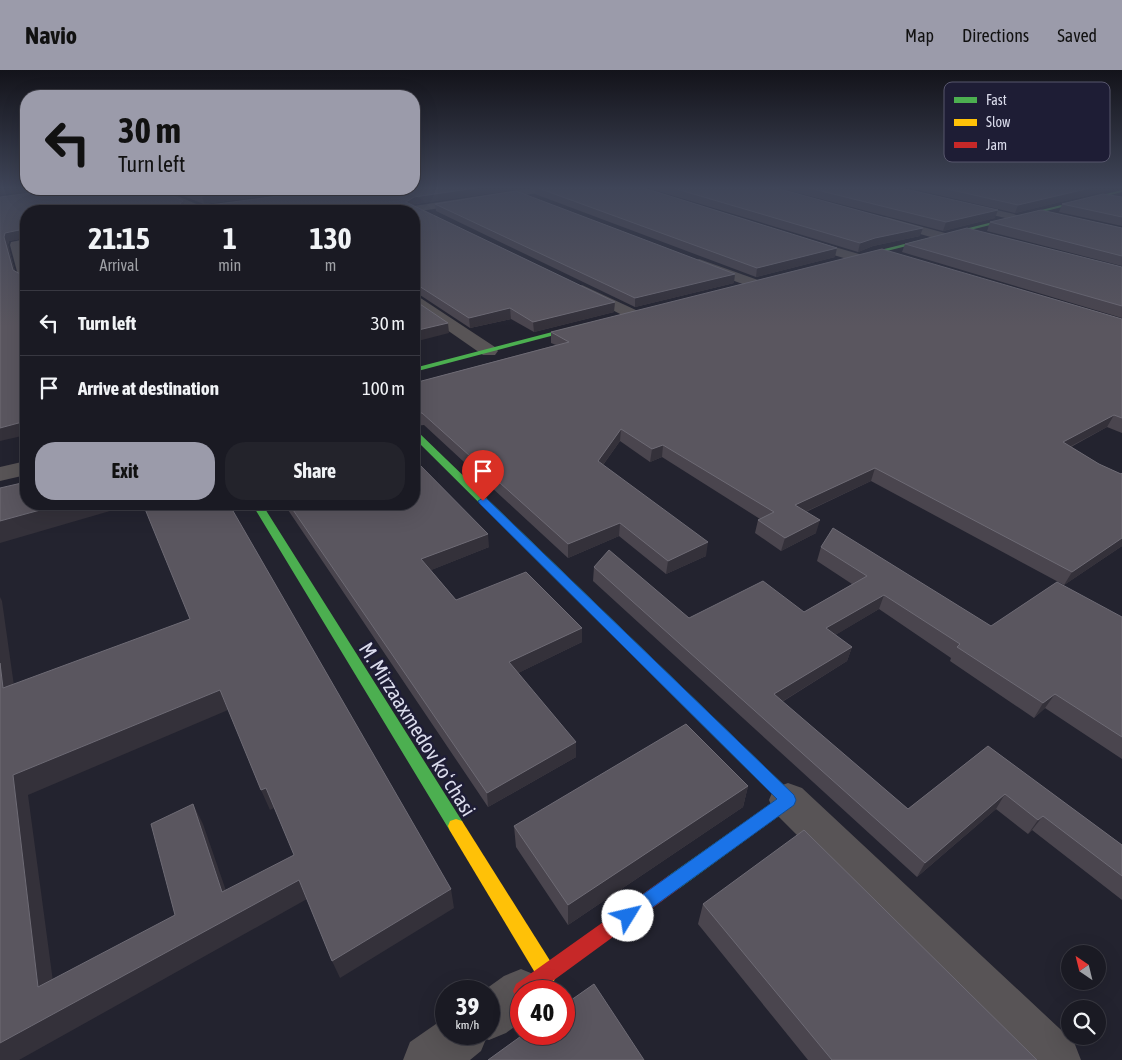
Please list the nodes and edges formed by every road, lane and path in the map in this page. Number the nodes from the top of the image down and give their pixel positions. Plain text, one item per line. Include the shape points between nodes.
1 (934, 234) edge
2 (947, 234) edge
3 (977, 234) edge
4 (941, 236) junction
5 (789, 237) edge
6 (990, 238) edge
7 (20, 244) edge
8 (0, 249) edge
9 (878, 251) junction
10 (854, 257) junction
11 (690, 259) edge
12 (906, 260) edge
13 (836, 262) edge
14 (757, 282) joint
15 (570, 283) edge
16 (735, 288) edge
17 (420, 304) edge
18 (647, 310) edge
19 (632, 314) junction
20 (613, 318) edge
21 (595, 323) edge
22 (489, 351) junction
23 (420, 368) edge
24 (420, 439) edge
25 (20, 469) edge
26 (0, 474) edge
27 (260, 510) edge
28 (788, 800) junction
29 (528, 980) edge
30 (539, 980) edge
31 (449, 1045) edge
32 (428, 1060) edge
33 (1056, 1060) edge

1 - 4 street
2 - 4 street
3 - 6 street
4 - 9 street
5 - 10 street
7 - 8 street
9 - 10 street
9 - 12 street
10 - 13 street
11 - 14 street
14 - 16 street
15 - 19 street
17 - 22 street
18 - 19 street
19 - 20 street
21 - 22 street
22 - 23 street
24 - 28 street
25 - 26 street
27 - 29 street, M. Mirzaaxmedov koʻchasi
28 - 30 street
28 - 33 street
31 - 32 street

